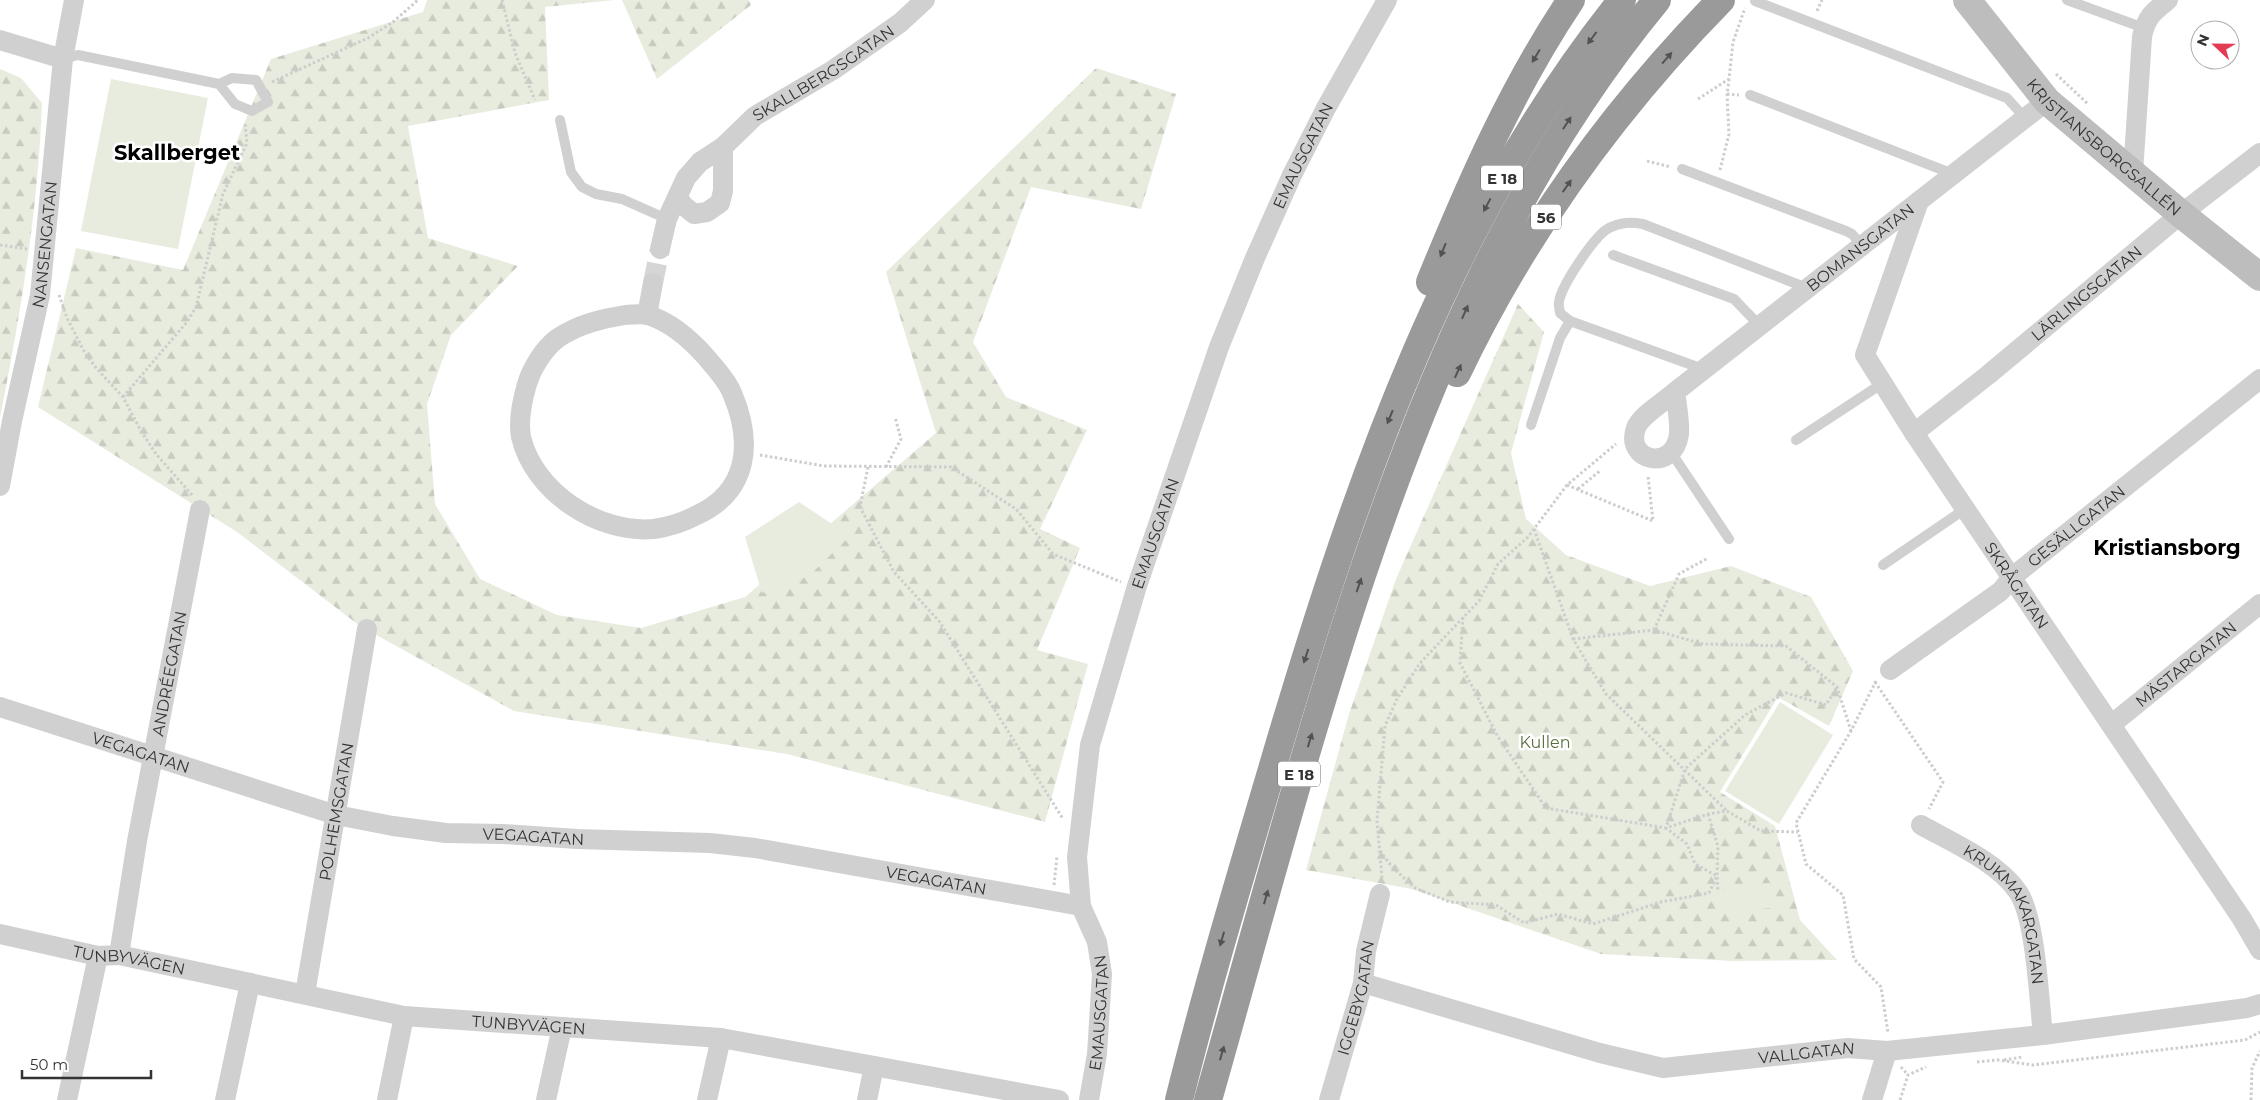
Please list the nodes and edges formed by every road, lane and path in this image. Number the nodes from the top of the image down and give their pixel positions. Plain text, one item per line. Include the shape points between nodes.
1 (74, 0) edge
2 (418, 0) edge
3 (502, 0) edge
4 (925, 0) edge
5 (1386, 0) edge
6 (1571, 0) edge
7 (1622, 0) edge
8 (1657, 0) edge
9 (1721, 0) edge
10 (1966, 0) edge
11 (2067, 0) edge
12 (2168, 0) edge
13 (1755, 1) edge
14 (2144, 28) junction
15 (0, 40) edge
16 (64, 60) junction
17 (2052, 71) dead end
18 (1729, 80) junction
19 (219, 84) junction
20 (260, 87) junction
21 (1750, 95) dead end
22 (1698, 99) dead end
23 (535, 100) dead end
24 (2047, 101) junction
25 (243, 107) junction
26 (2095, 110) dead end
27 (2025, 118) junction
28 (560, 120) dead end
29 (723, 147) junction
30 (2260, 153) edge
31 (1647, 161) dead end
32 (1682, 169) joint
33 (2133, 173) junction
34 (1953, 174) junction
35 (1716, 182) junction
36 (678, 197) junction
37 (1919, 201) junction
38 (2181, 214) junction
39 (667, 219) junction
40 (0, 245) edge
41 (1862, 246) junction
42 (660, 249) tunnel mouth
43 (45, 251) junction
44 (1613, 255) dead end
45 (2260, 277) edge
46 (654, 283) tunnel mouth
47 (1807, 288) junction
48 (58, 291) dead end
49 (647, 315) junction
50 (1570, 321) junction
51 (1759, 325) junction
52 (1703, 370) junction
53 (1408, 372) junction
54 (2260, 379) edge
55 (1883, 383) junction
56 (1675, 392) junction
57 (123, 397) junction
58 (895, 417) dead end
59 (1531, 425) dead end
60 (1636, 427) junction
61 (1914, 433) junction
62 (1796, 440) dead end
63 (744, 452) junction
64 (1671, 452) junction
65 (1405, 453) junction
66 (1646, 458) junction
67 (868, 467) junction
68 (886, 467) junction
69 (1601, 470) dead end
70 (1567, 485) junction
71 (0, 486) edge
72 (1578, 489) junction
73 (1965, 509) junction
74 (200, 510) joint
75 (1534, 528) junction
76 (1729, 539) dead end
77 (1708, 558) dead end
78 (1884, 565) dead end
79 (2012, 578) junction
80 (1126, 584) dead end
81 (2260, 604) edge
82 (1463, 617) junction
83 (367, 629) dead end
84 (1654, 630) junction
85 (1573, 639) junction
86 (1882, 676) junction
87 (1837, 687) junction
88 (0, 708) edge
89 (2112, 724) junction
90 (1851, 731) junction
91 (153, 758) junction
92 (1685, 769) junction
93 (1727, 811) junction
94 (1708, 814) junction
95 (336, 815) junction
96 (1062, 819) dead end
97 (1921, 825) joint
98 (1666, 828) junction
99 (1798, 832) junction
100 (1380, 850) junction
101 (1717, 876) junction
102 (1718, 892) dead end
103 (1380, 894) joint
104 (1081, 906) junction
105 (2251, 917) edge
106 (0, 934) edge
107 (2260, 950) edge
108 (119, 955) junction
109 (98, 956) junction
110 (250, 983) junction
111 (1363, 983) junction
112 (305, 994) junction
113 (2260, 1004) edge
114 (404, 1016) junction
115 (562, 1028) junction
116 (2260, 1032) edge
117 (2042, 1035) junction
118 (721, 1038) junction
119 (1887, 1042) junction
120 (2260, 1051) edge
121 (1968, 1063) dead end
122 (874, 1066) junction
123 (1929, 1066) dead end
124 (1029, 1097) edge
125 (67, 1100) edge
126 (225, 1100) edge
127 (387, 1100) edge
128 (546, 1100) edge
129 (707, 1100) edge
130 (867, 1100) edge
131 (1059, 1100) edge
132 (1089, 1100) edge
133 (1180, 1100) edge
134 (1208, 1100) edge
135 (1329, 1100) edge
136 (1872, 1100) edge
137 (1900, 1100) edge
138 (2252, 1100) edge

1 - 16 street, NANSENGATAN
2 - 20 path via 394,22 368,38
3 - 23 path via 515,53
4 - 29 street, SKALLBERGSGATAN via 900,23 833,70 754,116
5 - 104 street, EMAUSGATAN via 1292,175 1218,347 1178,460 1090,745 1077,857
6 -> 53 highway via 1513,95 1453,226 1401,352
7 -> 53 highway, E 18 via 1579,57 1514,158 1451,276
65 -> 8 highway, E 18 via 1478,282 1532,178 1583,99
65 -> 9 highway, 56 via 1426,441 1504,281 1552,207 1633,98
10 - 24 street, KRISTIANSBORGSALLÉN
11 - 14 lane
12 - 14 street via 2152,13
13 - 18 path via 1746,4 1733,42
13 - 27 lane via 2007,98
14 - 33 street
15 - 16 street
16 - 19 lane via 78,55
16 - 43 street, NANSENGATAN
17 - 26 path
18 - 22 path
18 - 35 path via 1729,134
19 - 20 lane via 232,78 256,80
19 - 25 lane via 236,104
20 - 25 lane via 268,102 252,111
21 - 34 lane
24 - 27 street, BOMANSGATAN
24 - 33 street, KRISTIANSBORGSALLÉN
25 - 57 path via 247,143 223,194 196,307
27 - 34 street, BOMANSGATAN
28 - 39 lane via 571,172 582,186
29 - 36 street, SKALLBERGSGATAN via 695,167
29 - 36 street via 720,203 707,212 694,214
30 - 38 street, LÄRLINGSGATAN
31 - 32 path
32 - 35 lane
33 - 38 street, KRISTIANSBORGSALLÉN
34 - 37 street, BOMANSGATAN
35 - 41 lane via 1846,231
36 - 39 street, SKALLBERGSGATAN
37 - 41 street, BOMANSGATAN
37 - 55 street, SKRÅGATAN via 1866,355
38 - 45 street, KRISTIANSBORGSALLÉN
38 - 61 street, LÄRLINGSGATAN
39 - 42 street, SKALLBERGSGATAN
40 - 43 path
41 - 47 street, BOMANSGATAN
43 - 71 street, NANSENGATAN via 40,295
44 - 51 lane via 1734,299
46 - 49 street
47 - 50 lane via 1643,224 1625,222 1607,228 1593,240 1569,279 1559,301 1560,313
47 - 51 street, BOMANSGATAN
48 - 57 path via 67,318 86,353
49 - 63 street via 692,341 718,372 732,392 744,437
49 - 63 street via 625,315 582,325 556,339 543,355 531,372 520,414 521,436 532,464 554,493 586,514 608,523 654,529 686,521 722,499 742,467
50 - 52 lane
50 - 59 lane via 1560,338
51 - 52 street, BOMANSGATAN
52 - 56 street, BOMANSGATAN
53 -> 133 highway, E 18 via 1351,520 1304,660 1202,1007
54 - 79 street, GESÄLLGATAN
55 - 61 street, SKRÅGATAN
55 - 62 lane
56 - 60 street, BOMANSGATAN
56 - 64 street via 1679,435
57 - 74 path via 156,454 192,494
58 - 68 path via 901,439
60 - 66 street via 1636,446
60 - 70 path
61 - 73 street, SKRÅGATAN
63 - 67 path via 824,466
64 - 66 street via 1656,460
64 - 76 lane
134 -> 65 highway, E 18 via 1298,780
66 - 72 path via 1653,521
67 - 68 path
67 - 96 path via 860,506 894,572 938,621
68 - 80 path via 951,467 1016,509 1053,554
69 - 72 path
70 - 72 path
70 - 75 path
73 - 78 lane
73 - 79 street, SKRÅGATAN
74 - 91 street, ANDRÉEGATAN
75 - 82 path via 1498,564 1479,601
75 - 85 path
77 - 84 path via 1679,574
79 - 86 street, GESÄLLGATAN via 2001,591
79 - 89 street, SKRÅGATAN
81 - 89 street, MÄSTARGATAN
82 - 98 path via 1460,663 1498,737 1546,808
82 - 100 path via 1420,663 1397,699 1385,726 1377,821
83 - 95 street, POLHEMSGATAN
84 - 85 path
84 - 87 path via 1703,644 1786,646
85 - 92 path via 1606,694
86 - 90 path
86 - 97 path via 1943,782
87 - 90 path
87 - 92 path via 1826,706 1786,693 1745,715
88 - 91 street, VEGAGATAN
89 - 105 street, SKRÅGATAN
90 - 99 path via 1796,823
91 - 95 street, VEGAGATAN
91 - 108 street, ANDRÉEGATAN
92 - 93 path
92 - 98 path
93 - 94 path
93 - 99 path via 1762,831
94 - 98 path
94 - 101 path via 1718,846
95 - 104 street, VEGAGATAN via 446,833 710,843 755,848
95 - 112 street, POLHEMSGATAN
97 - 117 street, KRUKMAKARGATAN via 1998,871 2019,892 2029,920
98 - 101 path via 1686,844 1694,864
99 - 119 path via 1806,864 1843,895 1854,959 1881,987
100 - 101 path via 1414,888 1450,902 1496,905 1524,923 1558,914 1593,924 1660,902 1709,893
100 - 103 path
101 - 102 path
103 - 111 street, IGGEBYGATAN via 1366,951
104 - 132 street, EMAUSGATAN via 1097,942 1102,974 1097,1054
105 - 107 street, SKRÅGATAN
106 - 109 street, TUNBYVÄGEN
108 - 109 street, TUNBYVÄGEN
108 - 110 street, TUNBYVÄGEN
109 - 125 street
110 - 112 street, TUNBYVÄGEN
110 - 126 street
111 - 119 street, VALLGATAN via 1600,1053 1663,1068
111 - 135 street, IGGEBYGATAN
112 - 114 street, TUNBYVÄGEN
113 - 117 street, VALLGATAN
114 - 115 street, TUNBYVÄGEN
114 - 127 street
115 - 118 street, TUNBYVÄGEN
115 - 128 street
116 - 121 path via 2245,1040 2033,1065 1998,1060
117 - 119 street, VALLGATAN
118 - 122 street, TUNBYVÄGEN
118 - 129 street
119 - 136 street
120 - 138 path via 2252,1068
122 - 124 street, TUNBYVÄGEN
122 - 130 street
123 - 137 path via 1908,1076
124 - 131 street, TUNBYVÄGEN

